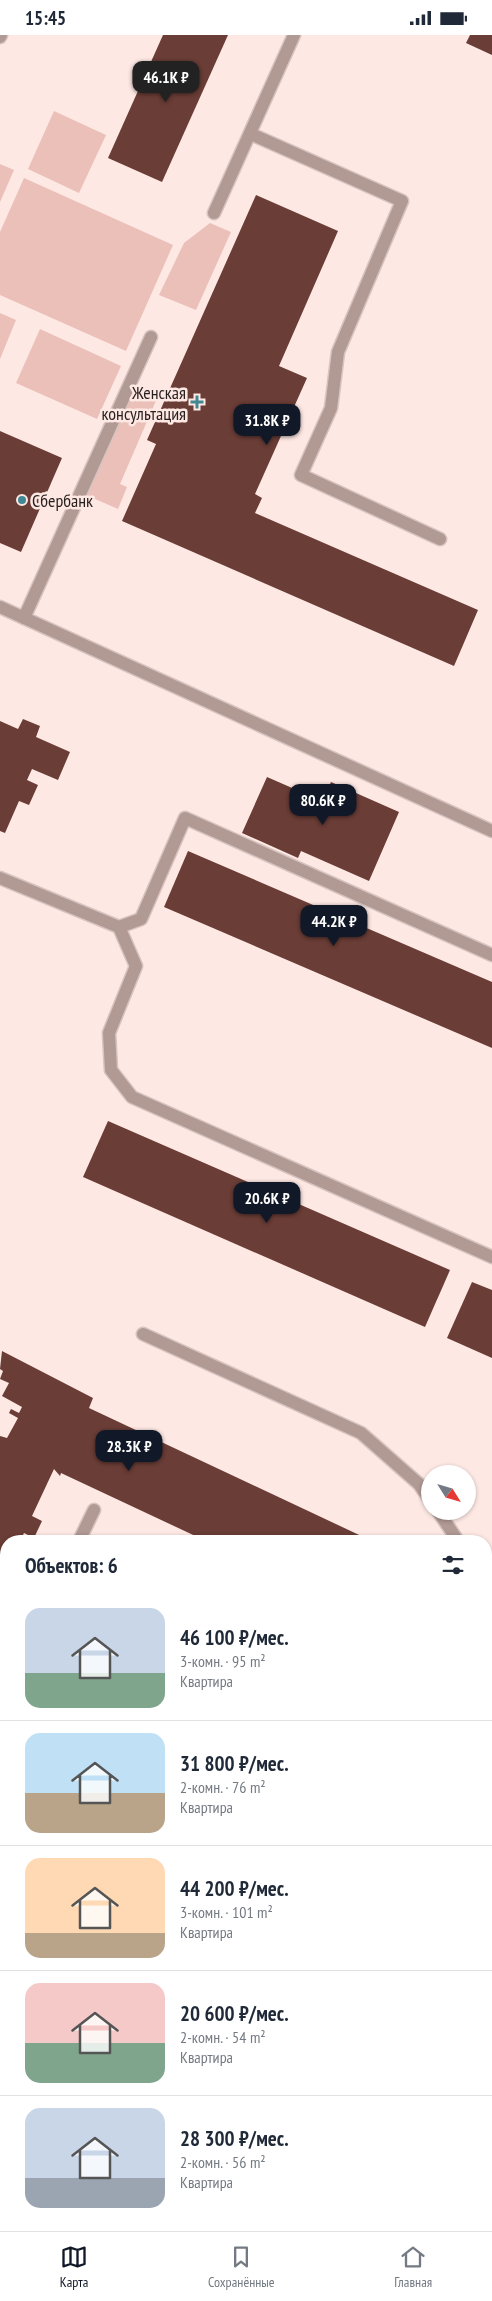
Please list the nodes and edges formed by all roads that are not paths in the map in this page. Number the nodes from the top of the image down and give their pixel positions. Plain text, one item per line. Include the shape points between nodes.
1 (294, 35) edge
2 (250, 134) junction
3 (214, 213) dead end
4 (151, 337) dead end
5 (440, 539) dead end
6 (0, 607) edge
7 (24, 618) junction
8 (492, 831) edge
9 (0, 878) edge
10 (119, 927) junction
11 (492, 955) edge
12 (492, 1257) edge
13 (143, 1333) dead end
14 (421, 1488) edge
15 (94, 1510) dead end
16 (444, 1520) edge
17 (82, 1535) edge
18 (454, 1535) edge

1 - 2 street
2 - 3 street
2 - 5 street via 402,201 338,352 330,408 301,475
4 - 7 street
6 - 7 street
7 - 8 street
9 - 10 street
10 - 11 street via 141,919 185,818
10 - 12 street via 136,966 109,1033 111,1070 132,1097
13 - 14 street via 361,1433
15 - 17 street
16 - 18 street

